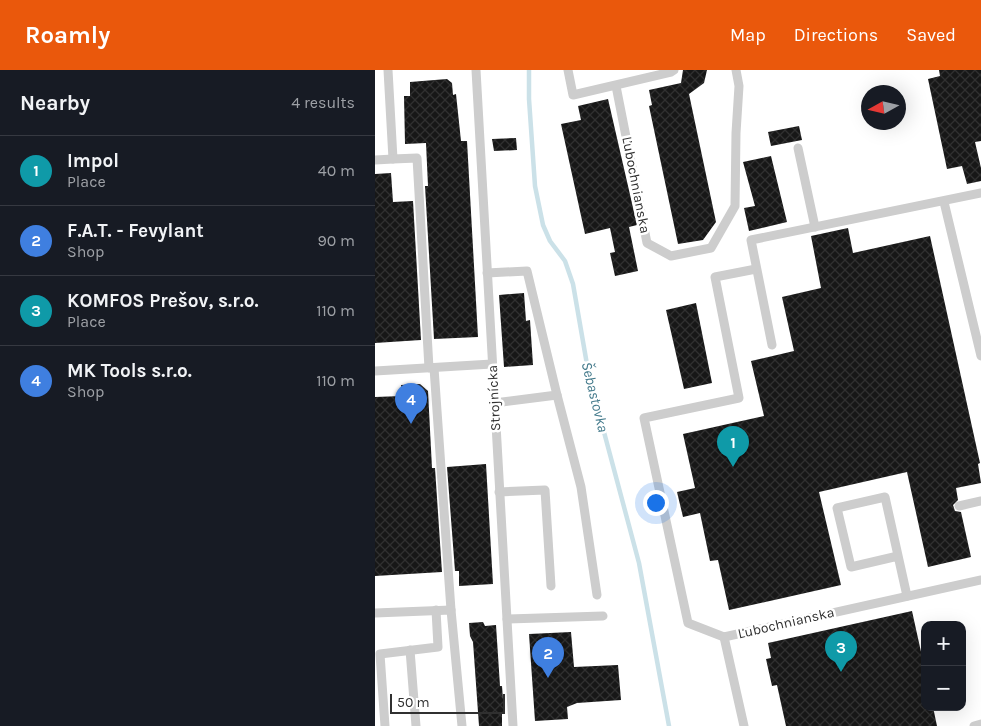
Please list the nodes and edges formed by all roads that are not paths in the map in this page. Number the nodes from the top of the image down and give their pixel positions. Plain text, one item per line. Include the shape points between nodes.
1 (388, 70) edge
2 (476, 70) edge
3 (568, 70) edge
4 (674, 70) edge
5 (736, 70) edge
6 (616, 86) junction
7 (798, 148) dead end
8 (393, 159) junction
9 (375, 160) edge
10 (981, 193) edge
11 (945, 202) junction
12 (815, 227) junction
13 (756, 269) junction
14 (487, 272) junction
15 (772, 345) dead end
16 (981, 356) edge
17 (492, 364) junction
18 (431, 368) junction
19 (375, 371) edge
20 (557, 395) junction
21 (494, 403) junction
22 (499, 492) junction
23 (981, 501) edge
24 (959, 506) dead end
25 (898, 556) junction
26 (981, 580) edge
27 (551, 586) dead end
28 (597, 595) dead end
29 (907, 596) junction
30 (443, 610) junction
31 (375, 613) edge
32 (603, 616) dead end
33 (507, 619) junction
34 (724, 637) junction
35 (410, 650) junction
36 (981, 724) edge
37 (385, 726) edge
38 (416, 726) edge
39 (462, 726) edge
40 (513, 726) edge
41 (744, 726) edge
42 (974, 726) edge

1 - 8 lane
2 - 14 lane, Strojnícka
3 - 6 lane via 573,95
4 - 6 lane
5 - 6 lane, Ľubochnianska via 739,86 735,206 711,248 671,256 647,243
7 - 12 lane
8 - 9 lane
8 - 18 lane via 417,158
10 - 11 lane
11 - 12 lane
11 - 16 lane
12 - 13 lane via 751,240
13 - 15 lane
13 - 34 lane via 715,277 739,398 644,418 687,623
14 - 17 lane, Strojnícka
14 - 20 lane via 527,271
17 - 18 lane
17 - 21 lane, Strojnícka
18 - 19 lane
18 - 30 lane
20 - 21 lane
20 - 28 lane via 581,487
21 - 22 lane, Strojnícka
22 - 27 lane via 545,490
22 - 33 lane, Strojnícka
23 - 24 lane
25 - 25 lane via 885,497 837,508 851,567
25 - 29 lane
26 - 29 lane, Ľubochnianska
29 - 34 lane, Ľubochnianska
30 - 31 lane
30 - 35 lane via 439,647
30 - 39 lane
32 - 33 lane
33 - 40 lane, Strojnícka
34 - 41 lane, Ľubochnianska
35 - 37 lane via 380,654
35 - 38 lane
36 - 42 lane

